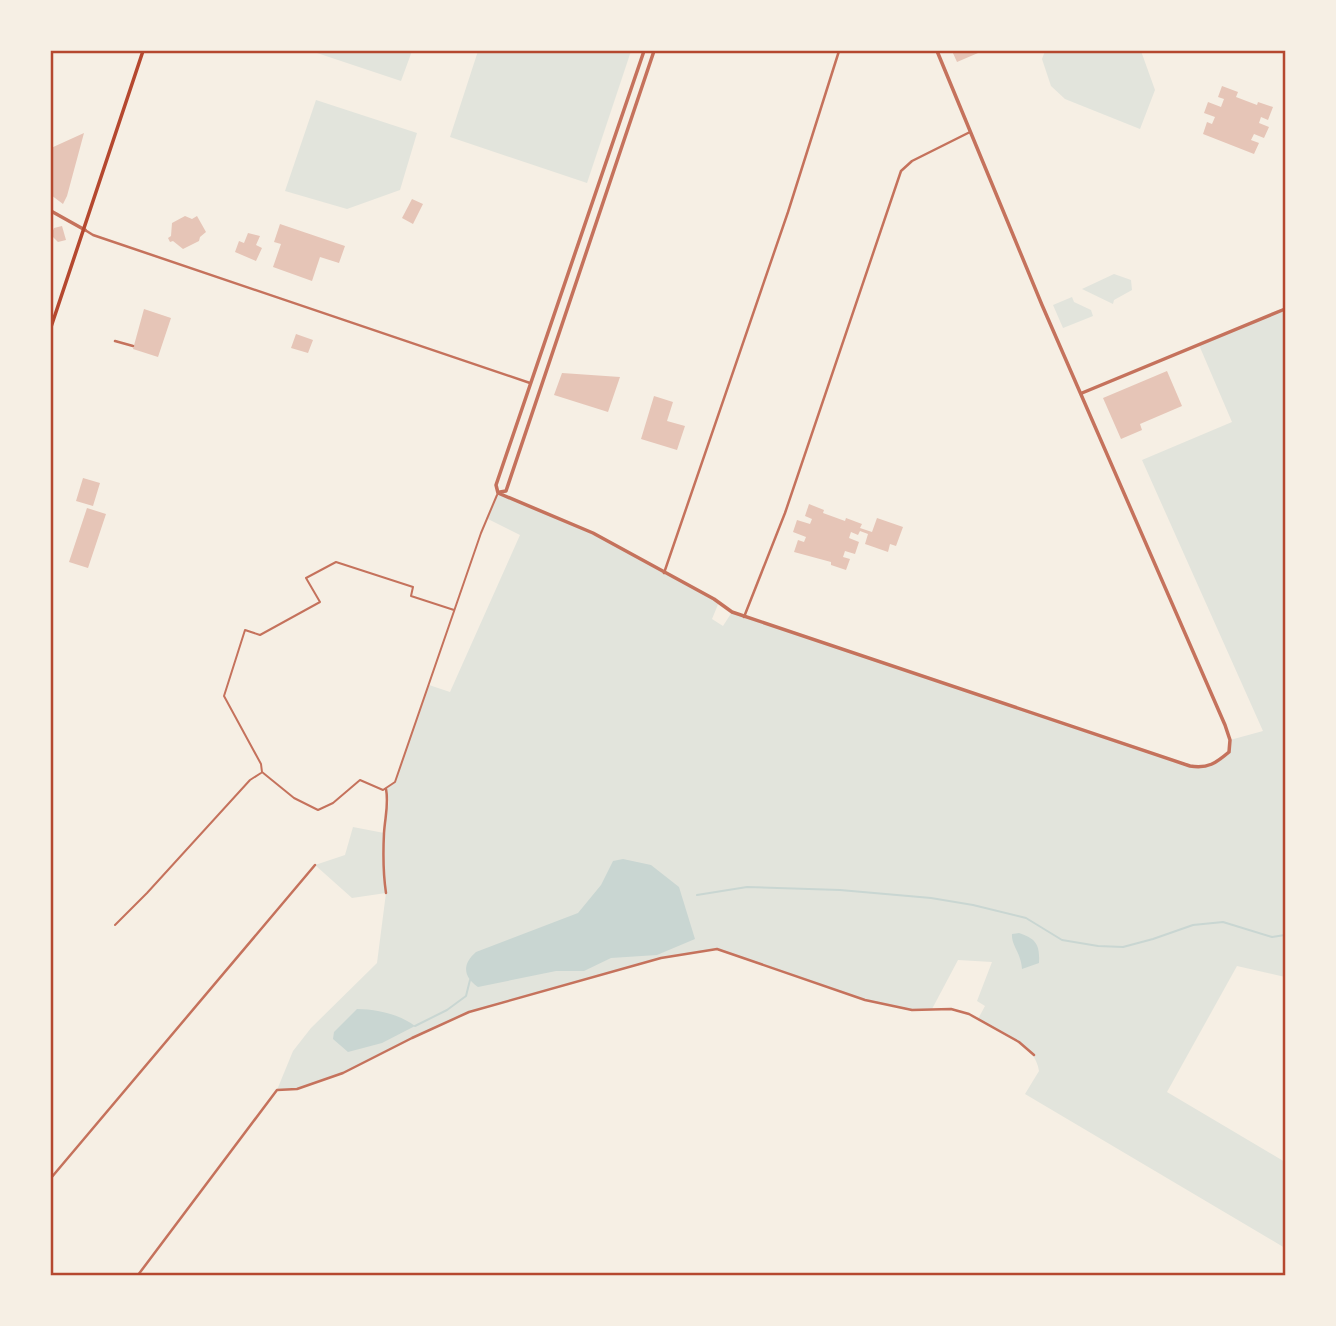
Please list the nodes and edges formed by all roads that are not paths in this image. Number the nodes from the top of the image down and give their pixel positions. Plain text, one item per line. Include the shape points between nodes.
1 (143, 51) edge
2 (644, 51) edge
3 (654, 51) edge
4 (839, 51) edge
5 (937, 51) edge
6 (970, 132) junction
7 (51, 211) edge
8 (85, 230) junction
9 (1285, 309) edge
10 (51, 327) edge
11 (115, 341) dead end
12 (133, 346) dead end
13 (530, 383) junction
14 (1082, 393) junction
15 (498, 493) junction
16 (664, 573) junction
17 (454, 610) junction
18 (744, 617) junction
19 (262, 772) junction
20 (386, 789) junction
21 (315, 865) dead end
22 (386, 893) dead end
23 (114, 925) dead end
24 (1034, 1055) dead end
25 (51, 1178) edge
26 (138, 1275) edge

1 - 8 main road
2 - 13 street
3 - 15 street via 506,491
4 - 16 street
5 - 6 street
6 - 14 street
6 - 18 street via 901,171 785,513
7 - 8 street
8 - 10 main road
8 - 13 street
9 - 14 street
11 - 12 street
13 - 15 street via 496,485
14 - 18 street via 1230,740 1229,752 1212,766 1190,766
15 - 16 street via 593,533
15 - 17 lane
16 - 18 street
17 - 19 lane via 411,596 414,587 336,562 306,578 320,602 260,635 245,630 224,696
17 - 20 lane via 395,782
19 - 20 lane via 294,798 318,810 359,780
19 - 23 lane
20 - 22 street
21 - 25 street
24 - 26 street via 985,1021 951,1009 912,1010 865,1000 717,949 662,958 469,1012 343,1073 297,1089 277,1090

